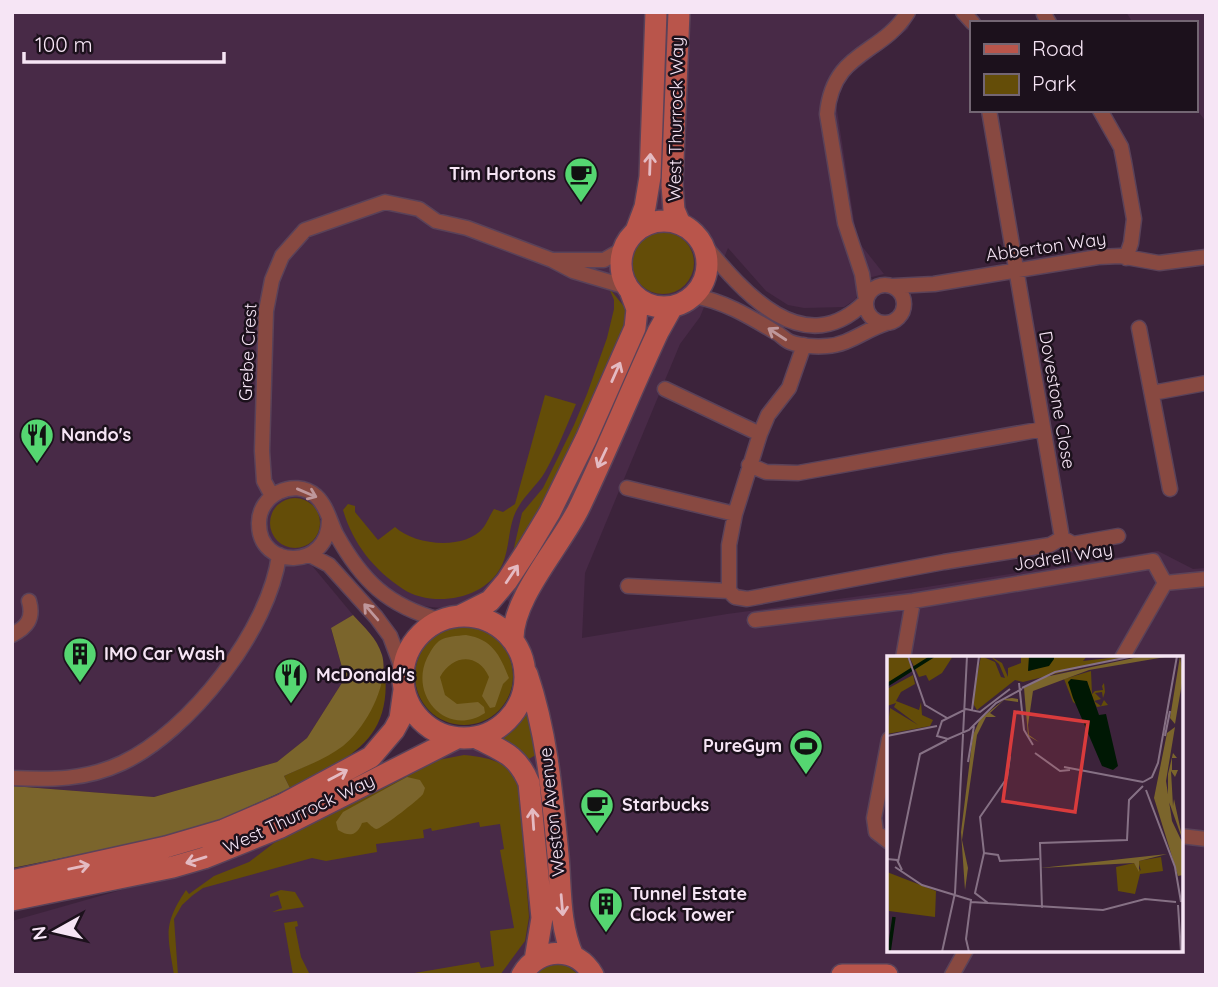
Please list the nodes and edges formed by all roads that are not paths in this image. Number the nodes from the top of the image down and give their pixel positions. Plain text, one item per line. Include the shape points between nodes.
1 (656, 12) edge
2 (679, 12) edge
3 (908, 12) edge
4 (989, 112) edge
5 (1101, 112) edge
6 (680, 224) junction
7 (636, 230) junction
8 (700, 240) junction
9 (851, 244) junction
10 (623, 249) junction
11 (1206, 257) edge
12 (1126, 258) junction
13 (552, 260) junction
14 (1015, 270) junction
15 (934, 284) junction
16 (889, 285) junction
17 (629, 290) junction
18 (694, 296) junction
19 (866, 301) junction
20 (672, 307) junction
21 (903, 311) junction
22 (887, 323) junction
23 (1139, 328) dead end
24 (804, 345) junction
25 (1206, 383) edge
26 (665, 389) dead end
27 (1152, 393) junction
28 (1043, 429) junction
29 (760, 434) junction
30 (749, 465) junction
31 (627, 488) dead end
32 (1170, 489) dead end
33 (272, 496) junction
34 (735, 514) junction
35 (329, 520) junction
36 (1118, 536) dead end
37 (1062, 538) junction
38 (279, 555) junction
39 (310, 555) junction
40 (1206, 579) edge
41 (1166, 583) junction
42 (628, 586) dead end
43 (729, 591) junction
44 (29, 601) dead end
45 (913, 601) junction
46 (450, 618) junction
47 (755, 620) dead end
48 (12, 635) edge
49 (513, 640) junction
50 (903, 656) edge
51 (1123, 656) edge
52 (525, 669) junction
53 (403, 680) junction
54 (466, 737) junction
55 (887, 750) edge
56 (12, 778) edge
57 (1183, 836) edge
58 (1206, 839) edge
59 (887, 840) edge
60 (12, 881) edge
61 (12, 900) edge
62 (965, 952) edge
63 (573, 956) junction
64 (525, 971) edge
65 (595, 974) edge
66 (842, 975) edge
67 (887, 975) edge
68 (952, 975) edge

7 -> 1 main road, West Thurrock Way via 650,177
2 - 6 main road, West Thurrock Way via 672,186
3 - 9 street via 900,25 851,61 838,76 828,100
4 - 14 street, Dovestone Close
5 - 12 street via 1121,147 1126,173 1133,219
6 - 7 main road via 654,222
6 - 8 main road
7 - 10 main road
8 - 18 main road via 707,264
8 - 19 street via 747,292 788,321 824,325 850,316
9 - 16 street via 867,268
9 - 19 street
10 - 13 street, Grebe Crest via 604,260
10 - 17 main road via 621,269
11 - 12 street, Abberton Way via 1159,263
12 - 14 street, Abberton Way via 1098,257
13 - 17 street, Grebe Crest
13 - 33 street, Grebe Crest via 436,221 419,209 385,202 305,230 282,256 266,311 262,451 264,481
14 - 15 street, Abberton Way
14 - 28 street, Dovestone Close
15 - 16 street, Abberton Way
15 - 21 street, Abberton Way
16 - 19 street via 872,289
16 - 21 street via 903,294
17 - 20 main road via 652,306
46 -> 17 main road via 490,601 550,512 635,328 637,309
18 - 20 main road
24 -> 18 street via 724,304
19 - 22 street via 869,314
20 -> 49 main road via 578,510 524,599 513,626
21 - 22 street via 897,320
22 - 24 street via 841,344
23 - 27 street
24 - 29 street via 789,388
25 - 27 street
26 - 29 street
27 - 32 street
28 - 30 street via 798,473 766,472
28 - 37 street, Dovestone Close
29 - 30 street
30 - 34 street
31 - 34 street
33 -> 35 street via 287,489 303,489 323,503
33 - 38 street via 261,511 260,532
34 - 43 street via 729,545
35 - 39 street via 323,543
35 - 46 street via 353,561 393,602 414,613
36 - 37 street via 1073,544
37 - 43 street via 1049,545 747,600
38 - 39 street via 294,559
38 - 56 street via 268,600 242,647 163,736 124,763 87,776
53 -> 39 street via 390,636 376,617 329,565
40 - 41 street
41 - 45 street, Jodrell Way via 1153,561
41 - 51 street
42 - 43 street
44 - 48 street via 32,610 26,627
45 - 47 street
45 - 50 street
46 - 49 main road via 490,621
46 - 53 main road via 424,630 414,641
49 - 52 main road
52 - 54 main road via 521,700 512,714 499,727
52 -> 63 main road, Weston Avenue via 547,752 564,928
53 - 54 main road via 411,707 422,722 437,732
60 -> 53 main road, West Thurrock Way via 166,847 282,805 371,757 400,719
54 -> 61 main road, West Thurrock Way via 281,827 204,858
64 -> 54 main road, Weston Avenue via 542,918 529,783 513,757
55 - 59 street via 874,818 876,832
57 - 58 street
62 - 68 street
63 - 64 main road via 553,953
63 - 65 main road
66 - 67 main road

